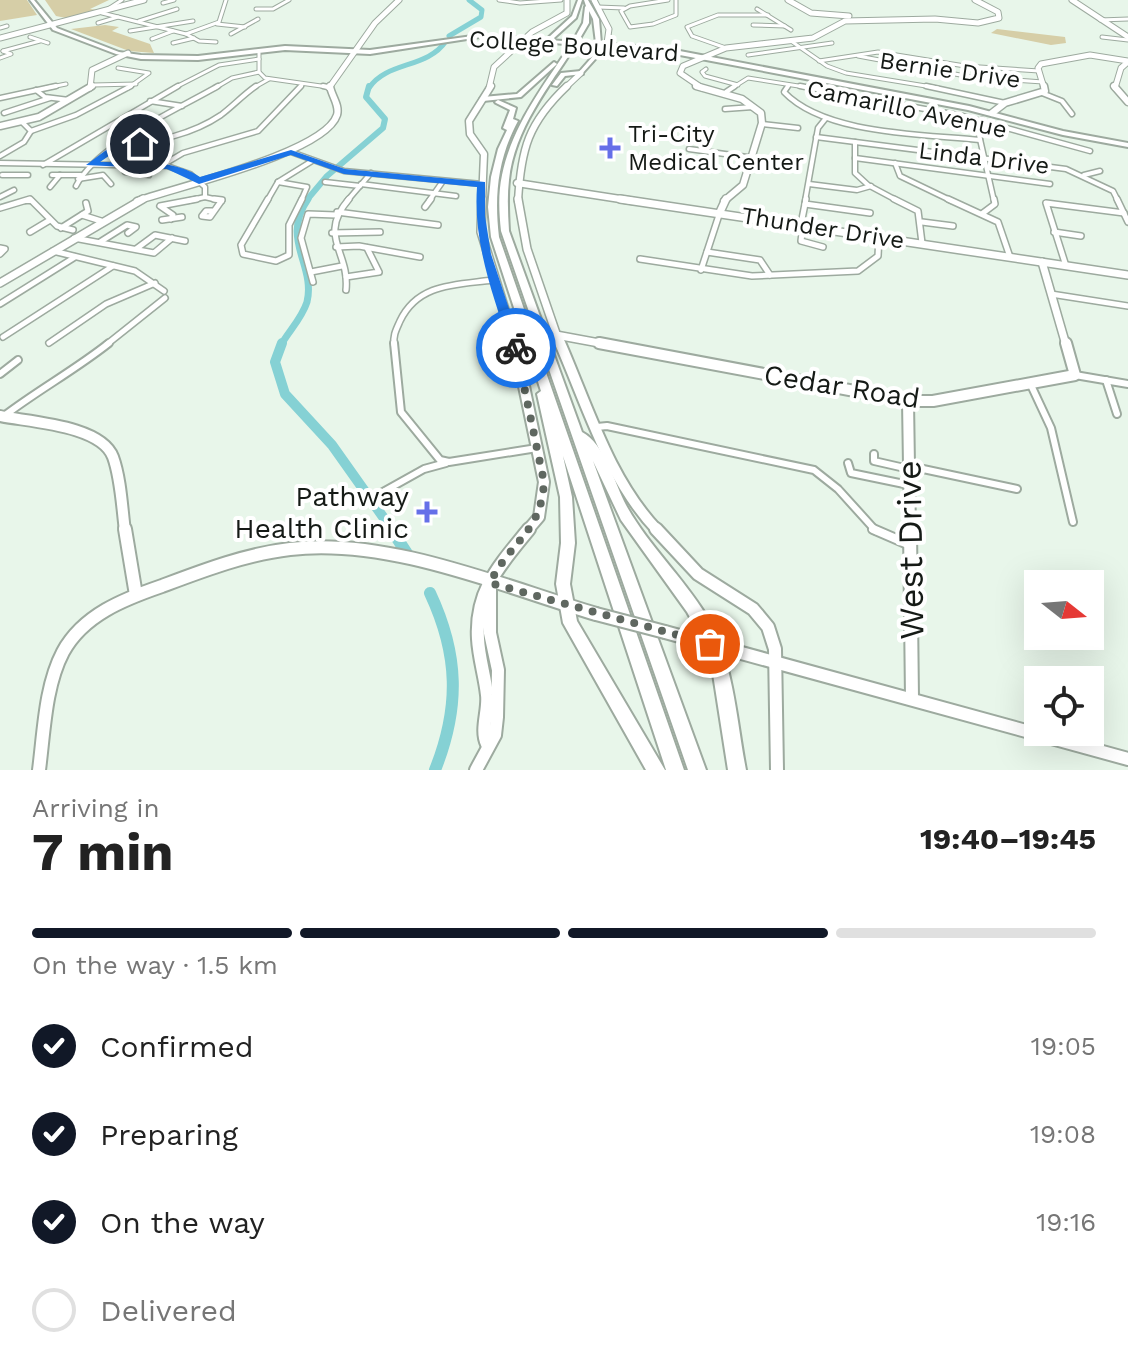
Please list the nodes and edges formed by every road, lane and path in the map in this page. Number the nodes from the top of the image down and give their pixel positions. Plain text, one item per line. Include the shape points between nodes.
1 (34, 0) edge
2 (122, 0) edge
3 (144, 0) edge
4 (174, 0) edge
5 (226, 0) edge
6 (289, 0) edge
7 (398, 0) edge
8 (499, 0) edge
9 (564, 0) edge
10 (583, 0) edge
11 (594, 0) edge
12 (668, 0) edge
13 (676, 0) edge
14 (788, 0) edge
15 (975, 0) edge
16 (1072, 0) edge
17 (134, 1) edge
18 (163, 3) dead end
19 (598, 7) junction
20 (624, 8) junction
21 (177, 9) dead end
22 (256, 9) dead end
23 (757, 9) dead end
24 (100, 12) junction
25 (768, 15) junction
26 (118, 17) junction
27 (258, 19) dead end
28 (863, 19) junction
29 (1128, 19) edge
30 (1100, 20) junction
31 (193, 21) dead end
32 (136, 22) junction
33 (98, 23) dead end
34 (217, 24) junction
35 (52, 25) junction
36 (753, 25) dead end
37 (7, 26) dead end
38 (155, 26) junction
39 (785, 26) junction
40 (246, 27) junction
41 (0, 28) edge
42 (791, 30) dead end
43 (130, 31) dead end
44 (173, 31) junction
45 (186, 34) junction
46 (231, 34) dead end
47 (487, 35) junction
48 (30, 37) dead end
49 (1102, 37) dead end
50 (0, 38) edge
51 (194, 38) junction
52 (526, 38) junction
53 (152, 39) dead end
54 (435, 39) junction
55 (1128, 39) edge
56 (551, 40) junction
57 (40, 41) junction
58 (575, 41) junction
59 (791, 41) junction
60 (216, 42) dead end
61 (48, 43) dead end
62 (173, 43) dead end
63 (832, 43) dead end
64 (416, 44) junction
65 (604, 44) junction
66 (359, 45) junction
67 (304, 47) junction
68 (293, 48) junction
69 (386, 48) junction
70 (726, 48) junction
71 (802, 49) junction
72 (2, 50) edge
73 (353, 51) junction
74 (772, 52) junction
75 (126, 53) junction
76 (748, 55) dead end
77 (704, 56) junction
78 (858, 56) junction
79 (0, 58) edge
80 (783, 61) dead end
81 (819, 61) junction
82 (1128, 61) edge
83 (554, 64) junction
84 (118, 68) dead end
85 (706, 69) dead end
86 (1039, 71) junction
87 (259, 72) junction
88 (576, 77) junction
89 (269, 79) junction
90 (1043, 82) junction
91 (66, 84) dead end
92 (136, 84) junction
93 (789, 84) junction
94 (93, 85) junction
95 (302, 85) junction
96 (738, 85) junction
97 (328, 87) junction
98 (36, 89) junction
99 (726, 92) junction
100 (1042, 93) junction
101 (847, 95) junction
102 (0, 98) edge
103 (50, 98) junction
104 (69, 100) junction
105 (485, 100) junction
106 (150, 101) junction
107 (1128, 102) edge
108 (890, 103) junction
109 (1005, 103) junction
110 (841, 105) dead end
111 (182, 106) junction
112 (757, 107) junction
113 (725, 109) dead end
114 (935, 111) junction
115 (885, 112) dead end
116 (993, 112) junction
117 (4, 113) dead end
118 (529, 114) junction
119 (1072, 114) dead end
120 (933, 117) dead end
121 (826, 118) junction
122 (982, 120) junction
123 (22, 122) junction
124 (762, 124) junction
125 (0, 126) edge
126 (798, 128) dead end
127 (31, 131) junction
128 (816, 137) junction
129 (1040, 138) junction
130 (980, 140) junction
131 (855, 142) junction
132 (120, 144) junction
133 (1128, 144) edge
134 (1031, 146) dead end
135 (502, 147) junction
136 (689, 149) dead end
137 (1090, 151) dead end
138 (291, 152) junction
139 (0, 156) edge
140 (751, 157) junction
141 (855, 158) junction
142 (984, 158) junction
143 (312, 161) junction
144 (0, 163) edge
145 (790, 163) dead end
146 (895, 163) junction
147 (131, 164) junction
148 (16, 165) junction
149 (43, 165) junction
150 (91, 165) junction
151 (161, 166) junction
152 (1100, 171) dead end
153 (371, 173) junction
154 (29, 175) dead end
155 (52, 175) dead end
156 (60, 175) junction
157 (149, 175) dead end
158 (1083, 175) junction
159 (1, 176) edge
160 (989, 176) junction
161 (80, 177) junction
162 (199, 181) junction
163 (443, 181) junction
164 (278, 182) junction
165 (325, 182) dead end
166 (517, 183) junction
167 (111, 184) dead end
168 (482, 184) junction
169 (809, 184) junction
170 (1050, 184) dead end
171 (361, 185) junction
172 (76, 186) dead end
173 (871, 186) junction
174 (50, 187) dead end
175 (949, 188) dead end
176 (14, 190) dead end
177 (938, 193) junction
178 (434, 194) junction
179 (0, 195) edge
180 (456, 196) dead end
181 (205, 197) junction
182 (86, 203) dead end
183 (805, 204) junction
184 (425, 207) dead end
185 (0, 208) edge
186 (214, 211) dead end
187 (720, 212) junction
188 (336, 213) junction
189 (870, 213) dead end
190 (983, 213) junction
191 (1124, 213) junction
192 (82, 215) junction
193 (182, 217) dead end
194 (171, 219) junction
195 (50, 220) junction
196 (162, 220) dead end
197 (101, 221) junction
198 (922, 222) junction
199 (1128, 222) edge
200 (802, 224) junction
201 (438, 225) dead end
202 (953, 226) dead end
203 (61, 228) junction
204 (30, 232) dead end
205 (380, 232) dead end
206 (1054, 232) junction
207 (128, 233) dead end
208 (332, 233) junction
209 (73, 234) junction
210 (879, 236) junction
211 (1081, 236) dead end
212 (172, 238) junction
213 (185, 241) dead end
214 (100, 242) junction
215 (922, 243) junction
216 (336, 247) junction
217 (823, 247) dead end
218 (367, 248) junction
219 (136, 249) junction
220 (53, 251) junction
221 (707, 252) junction
222 (75, 257) junction
223 (420, 257) dead end
224 (1010, 257) junction
225 (640, 259) dead end
226 (1042, 262) junction
227 (113, 266) junction
228 (342, 266) junction
229 (1066, 266) junction
230 (701, 270) junction
231 (311, 272) junction
232 (770, 275) junction
233 (1128, 275) edge
234 (346, 277) junction
235 (493, 280) junction
236 (313, 282) dead end
237 (0, 283) edge
238 (155, 283) junction
239 (346, 290) dead end
240 (1051, 294) junction
241 (0, 304) edge
242 (1128, 306) edge
243 (556, 335) junction
244 (3, 337) dead end
245 (49, 343) dead end
246 (18, 360) dead end
247 (0, 374) edge
248 (1075, 375) junction
249 (1106, 380) junction
250 (545, 381) junction
251 (1030, 383) junction
252 (1128, 384) edge
253 (908, 401) junction
254 (1117, 414) dead end
255 (2, 416) edge
256 (597, 427) junction
257 (579, 432) junction
258 (537, 448) junction
259 (874, 454) dead end
260 (449, 462) junction
261 (848, 463) dead end
262 (909, 467) junction
263 (909, 485) junction
264 (1017, 489) dead end
265 (381, 493) dead end
266 (1073, 522) dead end
267 (910, 545) junction
268 (490, 583) junction
269 (136, 595) junction
270 (564, 605) junction
271 (710, 644) junction
272 (775, 662) junction
273 (912, 698) junction
274 (1128, 759) edge
275 (39, 770) edge
276 (476, 770) edge
277 (656, 770) edge
278 (675, 770) edge
279 (697, 770) edge
280 (737, 770) edge
281 (777, 770) edge

1 - 35 main road
2 - 24 street
3 - 17 street
4 - 18 street
5 - 34 street
6 - 22 street via 273,9
7 - 66 street
7 - 73 street via 370,23
8 - 9 street
9 - 52 street via 567,13
10 - 56 highway
10 - 58 highway via 587,18
10 - 65 highway
11 - 19 street
12 - 20 street
13 - 20 street via 676,15 639,27 626,24
14 - 28 street via 811,13
15 - 28 street via 1000,16 978,23
16 - 30 street
17 - 24 street
19 - 20 street
19 - 65 street via 609,29
21 - 32 street
23 - 25 street
24 - 26 street
24 - 35 street
25 - 39 street
25 - 70 street via 718,15 687,27 692,36
26 - 32 street
26 - 33 street
27 - 40 street
28 - 59 street
29 - 30 street
30 - 55 street
31 - 38 street
32 - 38 street
34 - 40 street
34 - 45 street
35 - 50 street
35 - 75 main road, College Boulevard
36 - 39 street
37 - 41 street
38 - 43 street
38 - 44 street
39 - 42 street
40 - 46 street
44 - 45 street
44 - 53 street
45 - 51 street
47 - 52 main road, College Boulevard
47 - 54 main road, College Boulevard
47 - 64 main road, College Boulevard
48 - 57 street
49 - 55 street
51 - 60 street
51 - 62 street
52 - 56 main road, College Boulevard
52 - 105 street via 495,70
54 - 64 main road
54 - 69 main road, College Boulevard
56 - 65 main road, College Boulevard
57 - 61 street
57 - 72 street
58 - 83 highway
58 - 88 highway via 570,65
58 - 118 highway
59 - 70 street
59 - 71 street
63 - 71 street
64 - 73 main road, College Boulevard
65 - 77 main road, College Boulevard
65 - 88 main road
66 - 69 main road
66 - 73 street
67 - 68 main road
67 - 73 main road, College Boulevard
67 - 75 main road, College Boulevard via 185,57
68 - 73 main road, College Boulevard
68 - 75 main road, College Boulevard via 184,59
69 - 73 main road, College Boulevard
70 - 77 street
71 - 74 street
71 - 81 street
72 - 79 street via 11,54
73 - 97 street
74 - 76 street
74 - 80 street
75 - 94 street via 95,67
77 - 99 street via 683,66 681,76
77 - 116 main road, College Boulevard
78 - 81 street
78 - 86 street via 886,53
78 - 90 street, Bernie Drive via 971,77
81 - 109 street via 846,73
82 - 86 street via 1090,55 1041,64
82 - 107 street via 1114,87
83 - 105 highway via 519,96
83 - 135 highway
84 - 92 street via 149,72
85 - 96 street via 703,74 711,79
86 - 90 street
87 - 89 street
87 - 106 street via 259,56 219,65
87 - 111 street via 232,78
88 - 118 highway via 563,74
88 - 166 street via 550,101 532,128
89 - 95 street
89 - 132 street via 243,92 209,121 146,142
90 - 100 street
91 - 98 street
92 - 94 street
92 - 127 street via 65,121
93 - 96 street, Camarillo Avenue via 752,78
93 - 101 street, Camarillo Avenue
93 - 121 street via 785,97
94 - 104 street
95 - 97 street
95 - 151 street via 258,131 183,153
96 - 99 street, Camarillo Avenue
97 - 138 street via 338,108 335,121
98 - 102 street
98 - 103 street
99 - 112 street
100 - 109 street
100 - 119 street via 1062,101
101 - 108 street, Camarillo Avenue
101 - 110 street
103 - 104 street
103 - 117 street
104 - 123 street
105 - 135 highway via 514,109
105 - 168 street via 470,123 470,134 484,154
106 - 111 street
106 - 149 street
108 - 114 street, Camarillo Avenue
108 - 115 street
109 - 116 street
111 - 132 street
112 - 113 street
112 - 124 street
114 - 120 street
114 - 122 street, Camarillo Avenue
116 - 122 street
116 - 133 main road, College Boulevard via 1063,133
118 - 257 highway via 505,167 503,218 511,254
121 - 128 street
121 - 130 street
122 - 129 street, Camarillo Avenue
122 - 130 street via 977,126
123 - 125 street
123 - 127 street
124 - 126 street
124 - 140 street
127 - 139 street via 24,142
128 - 131 street, Linda Drive
128 - 169 street
129 - 134 street
129 - 137 street, Camarillo Avenue
130 - 142 street
131 - 141 street
131 - 142 street, Linda Drive
132 - 150 street
135 - 250 highway via 493,186 495,237
136 - 140 street
138 - 143 street
138 - 162 street
140 - 145 street
140 - 187 street via 741,189 725,199
141 - 146 street
141 - 173 street via 855,173
142 - 158 street, Linda Drive
142 - 160 street
143 - 153 street
143 - 164 street
144 - 148 street
146 - 160 street
146 - 177 street via 900,176
147 - 150 street
147 - 151 street
147 - 157 street via 128,174
148 - 149 street
148 - 159 street
149 - 150 street
150 - 161 street
151 - 162 street via 184,170
152 - 158 street
153 - 163 street
153 - 171 street
154 - 159 street
155 - 156 street
156 - 161 street
156 - 174 street
158 - 191 street, Linda Drive via 1113,191
160 - 170 street
160 - 190 street via 995,204
161 - 167 street via 103,175
161 - 172 street
162 - 181 street
162 - 197 street via 138,200
163 - 168 street
163 - 178 street
164 - 164 street via 240,249 247,256 284,259 290,253 289,225 307,187
165 - 171 street
166 - 187 street, Thunder Drive
166 - 243 street via 527,249
168 - 235 street via 481,232
169 - 173 street via 857,190
169 - 183 street
171 - 178 street
171 - 188 street
173 - 198 street via 912,206
175 - 177 street
176 - 179 street
177 - 190 street
178 - 180 street
178 - 184 street
181 - 186 street via 222,200
181 - 194 street via 160,206 173,215
182 - 192 street via 89,208
183 - 189 street
183 - 200 street
185 - 195 street via 30,199
187 - 200 street, Thunder Drive
187 - 221 street
188 - 201 street
188 - 208 street
188 - 231 street via 308,214 301,238
190 - 224 street via 1003,229
191 - 199 street, Linda Drive
191 - 206 street via 1046,203
192 - 197 street
192 - 203 street
193 - 194 street
194 - 196 street
195 - 203 street
195 - 204 street
197 - 209 street
198 - 202 street
198 - 215 street
200 - 210 street, Thunder Drive
200 - 217 street via 801,241
203 - 209 street
205 - 208 street
206 - 211 street
206 - 229 street
207 - 214 street via 136,227 127,225
208 - 216 street
209 - 214 street
209 - 220 street
210 - 215 street, Thunder Drive
210 - 232 street via 878,256 862,271
212 - 213 street
212 - 219 street via 155,235
212 - 219 street via 154,253
214 - 219 street
215 - 224 street, Thunder Drive
216 - 218 street
216 - 228 street
218 - 223 street
218 - 234 street via 379,272
220 - 222 street
220 - 237 street
221 - 230 street
221 - 232 street via 760,260
222 - 227 street
222 - 241 street
224 - 226 street, Thunder Drive
225 - 230 street
226 - 229 street, Thunder Drive
226 - 240 street
227 - 238 street
227 - 244 street
228 - 231 street
228 - 234 street
229 - 233 street, Thunder Drive
230 - 232 street
231 - 236 street
234 - 239 street
235 - 258 street via 521,362
235 - 260 street via 417,296 393,336 401,412 435,457
238 - 245 street via 106,304
238 - 255 street via 164,294 85,362
240 - 242 street
240 - 248 street
243 - 253 street, Cedar Road
243 - 256 street
246 - 247 street
248 - 249 street, Cedar Road
248 - 251 street, Cedar Road
249 - 252 street, Cedar Road
249 - 254 street
250 - 270 highway via 543,394 566,497
250 - 278 highway
251 - 253 street, Cedar Road
251 - 266 street via 1054,442
253 - 262 street, West Drive
255 - 269 street via 98,437 108,446
256 - 267 street via 814,470 831,481 868,527
256 - 272 street via 636,508 698,574 762,618 773,638
257 - 271 highway via 637,533 702,623
257 - 279 highway
258 - 260 street
258 - 268 street via 544,482 539,517
259 - 262 street via 874,461
260 - 265 street via 424,469
261 - 263 street via 851,473
262 - 263 street, West Drive
262 - 264 street
263 - 267 street, West Drive
267 - 273 street, West Drive
268 - 269 street via 352,550 291,549
268 - 270 street
268 - 276 street via 480,598 477,619 488,698 487,744
269 - 275 street via 88,621 62,653
270 - 271 street, bridge
270 - 277 highway
271 - 272 street
271 - 280 highway
272 - 273 street
272 - 281 street
273 - 274 street

